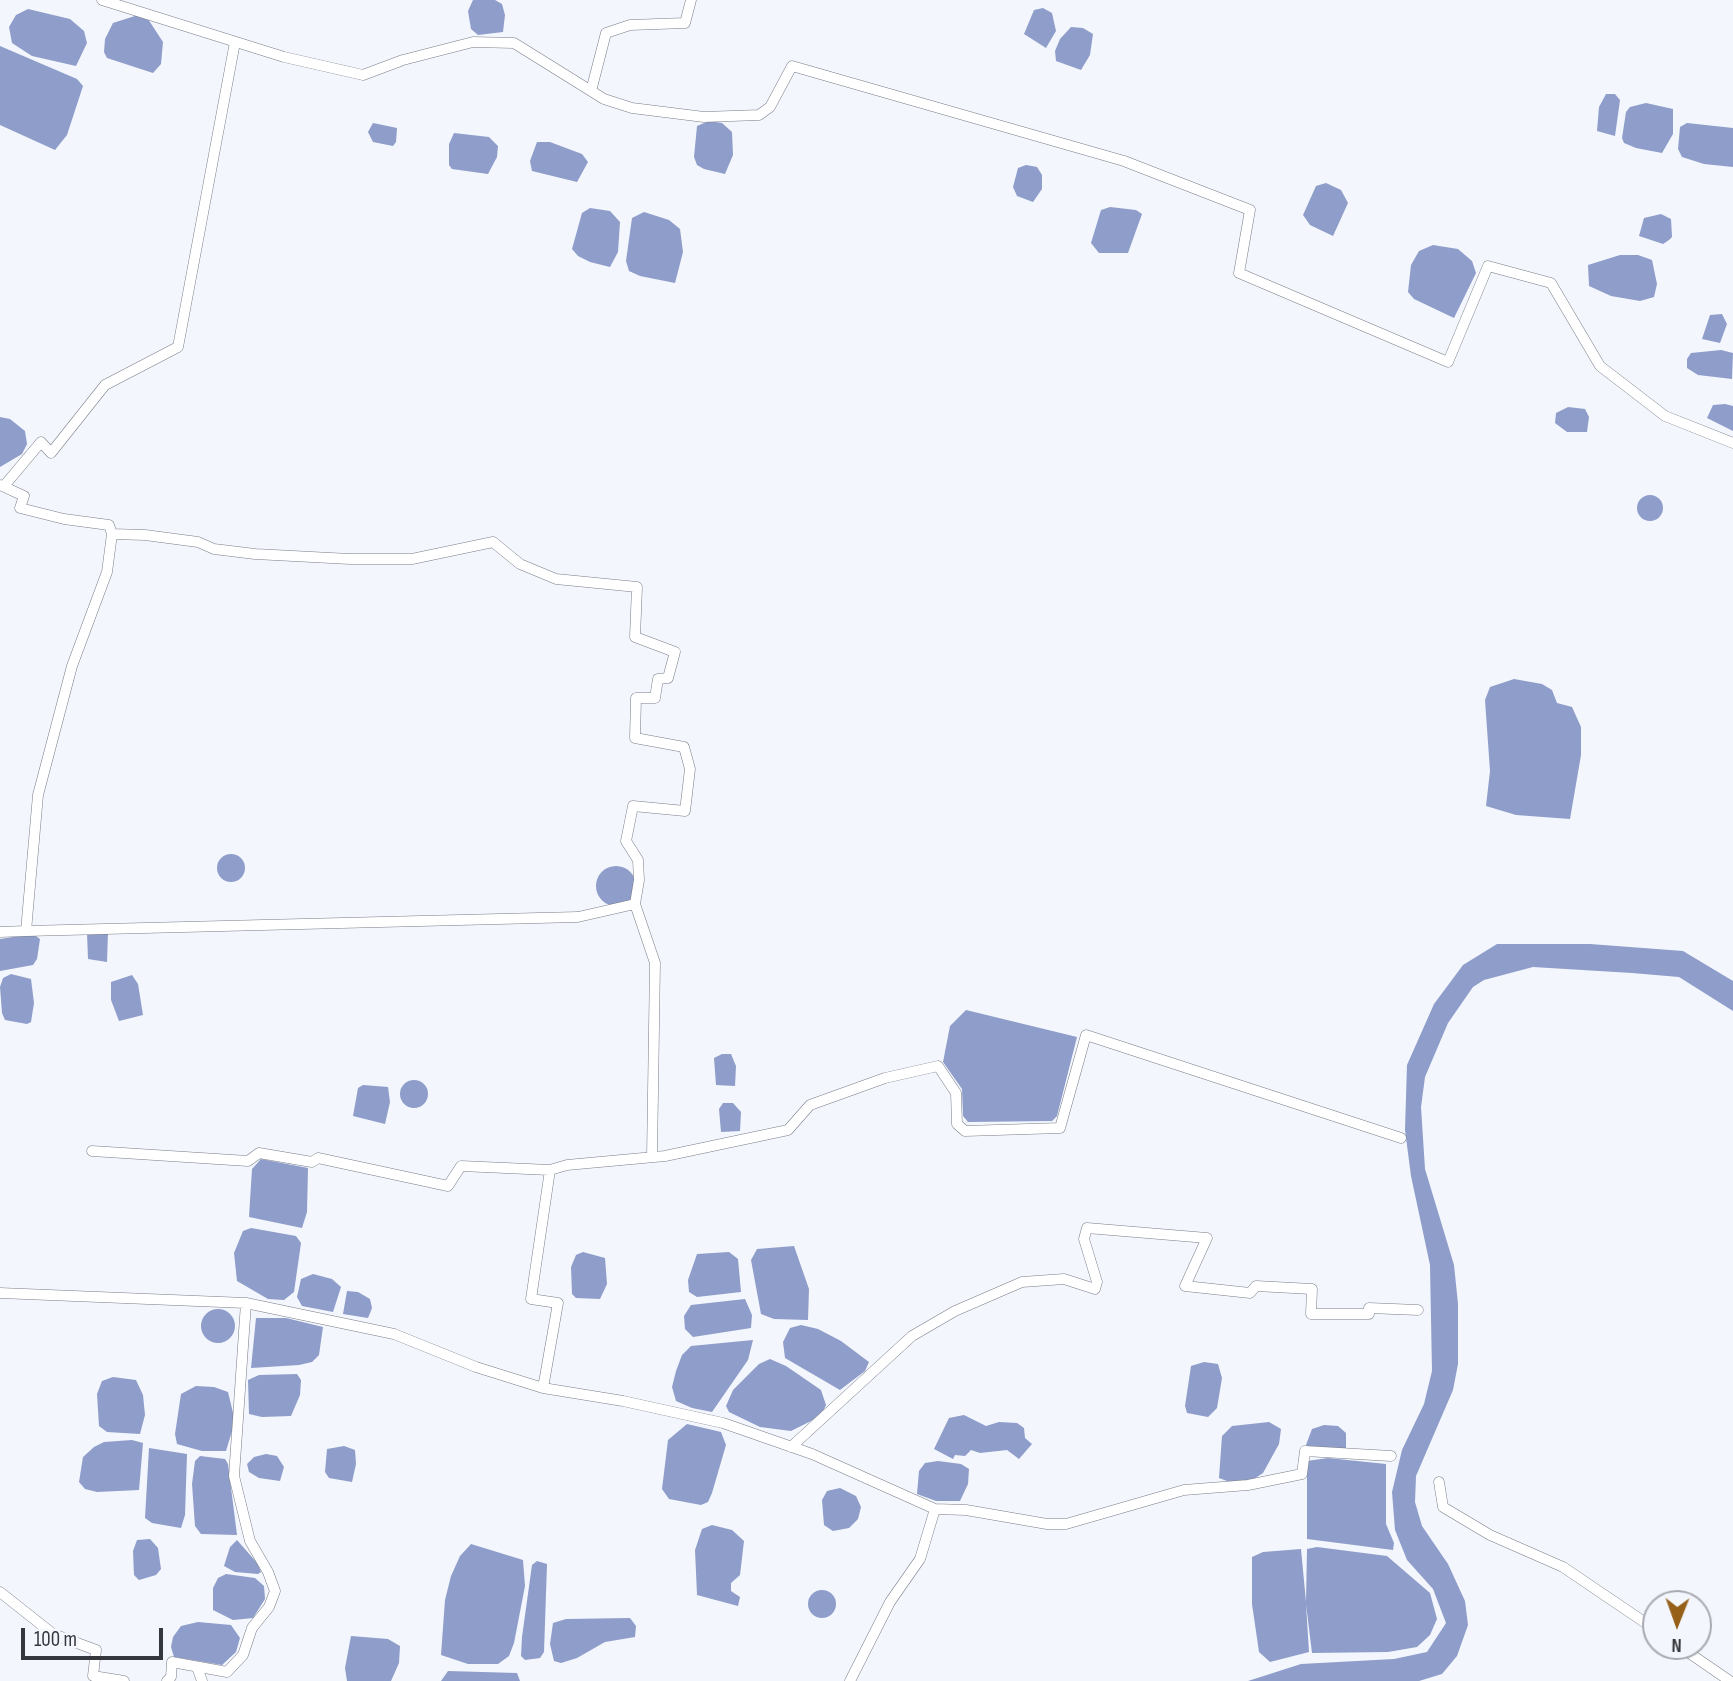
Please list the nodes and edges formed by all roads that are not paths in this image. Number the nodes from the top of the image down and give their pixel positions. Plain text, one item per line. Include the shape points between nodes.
1 (102, 0) edge
2 (691, 0) edge
3 (234, 42) junction
4 (591, 91) junction
5 (1733, 443) edge
6 (2, 486) edge
7 (112, 534) junction
8 (635, 904) junction
9 (26, 931) junction
10 (0, 932) edge
11 (1401, 1138) dead end
12 (92, 1151) dead end
13 (652, 1157) junction
14 (550, 1170) junction
15 (0, 1293) edge
16 (246, 1303) junction
17 (1418, 1310) dead end
18 (543, 1388) junction
19 (791, 1447) junction
20 (1391, 1456) dead end
21 (1438, 1482) dead end
22 (935, 1509) junction
23 (0, 1592) edge
24 (1642, 1621) edge
25 (1699, 1660) edge
26 (197, 1667) junction
27 (124, 1681) edge
28 (167, 1681) edge
29 (202, 1681) edge
30 (850, 1681) edge
31 (1730, 1681) edge

1 - 3 street
2 - 4 street via 685,23 630,25 606,33
3 - 4 street via 363,75 462,45 514,43
3 - 6 street via 178,348 105,385 51,453 41,442
4 - 5 street via 632,107 704,117 759,115 770,107 792,66 1124,161 1250,210 1239,273 1448,362 1488,266 1551,283 1600,366 1665,416
6 - 7 street via 24,496 20,508 109,525
7 - 8 street via 172,538 254,554 350,559 412,559 493,541 520,564 556,579 637,587 635,637 675,652 668,678 658,679 655,698 636,698 635,738 684,747 690,769 685,811 633,806 626,841 638,860
7 - 9 street via 107,572 72,666 38,795
8 - 9 street via 578,917
8 - 13 street via 655,963
9 - 10 street
11 - 13 street via 1086,1035 1060,1128 965,1131 957,1124 956,1093 938,1066 885,1078 810,1105 788,1130
12 - 14 street via 248,1161 259,1153 312,1162 318,1157 448,1186 461,1166
13 - 14 street
14 - 18 street via 531,1299 558,1303
15 - 16 street
16 - 18 street via 394,1334
16 - 26 street via 234,1476 250,1541 275,1591 252,1628 243,1655 227,1672
17 - 19 street via 1369,1308 1369,1314 1311,1314 1312,1289 1256,1286 1250,1293 1185,1286 1207,1238 1087,1228 1084,1239 1095,1289 1064,1279 1022,1282 955,1311 912,1336
18 - 19 street via 723,1423
19 - 22 street
20 - 22 street via 1305,1451 1302,1474 1248,1485 1184,1490 1066,1524
21 - 24 street via 1443,1507 1490,1535 1563,1567
22 - 30 street via 920,1559 890,1602
23 - 27 street via 53,1634 96,1650 93,1676
25 - 31 street
26 - 28 street via 172,1662
26 - 29 street

